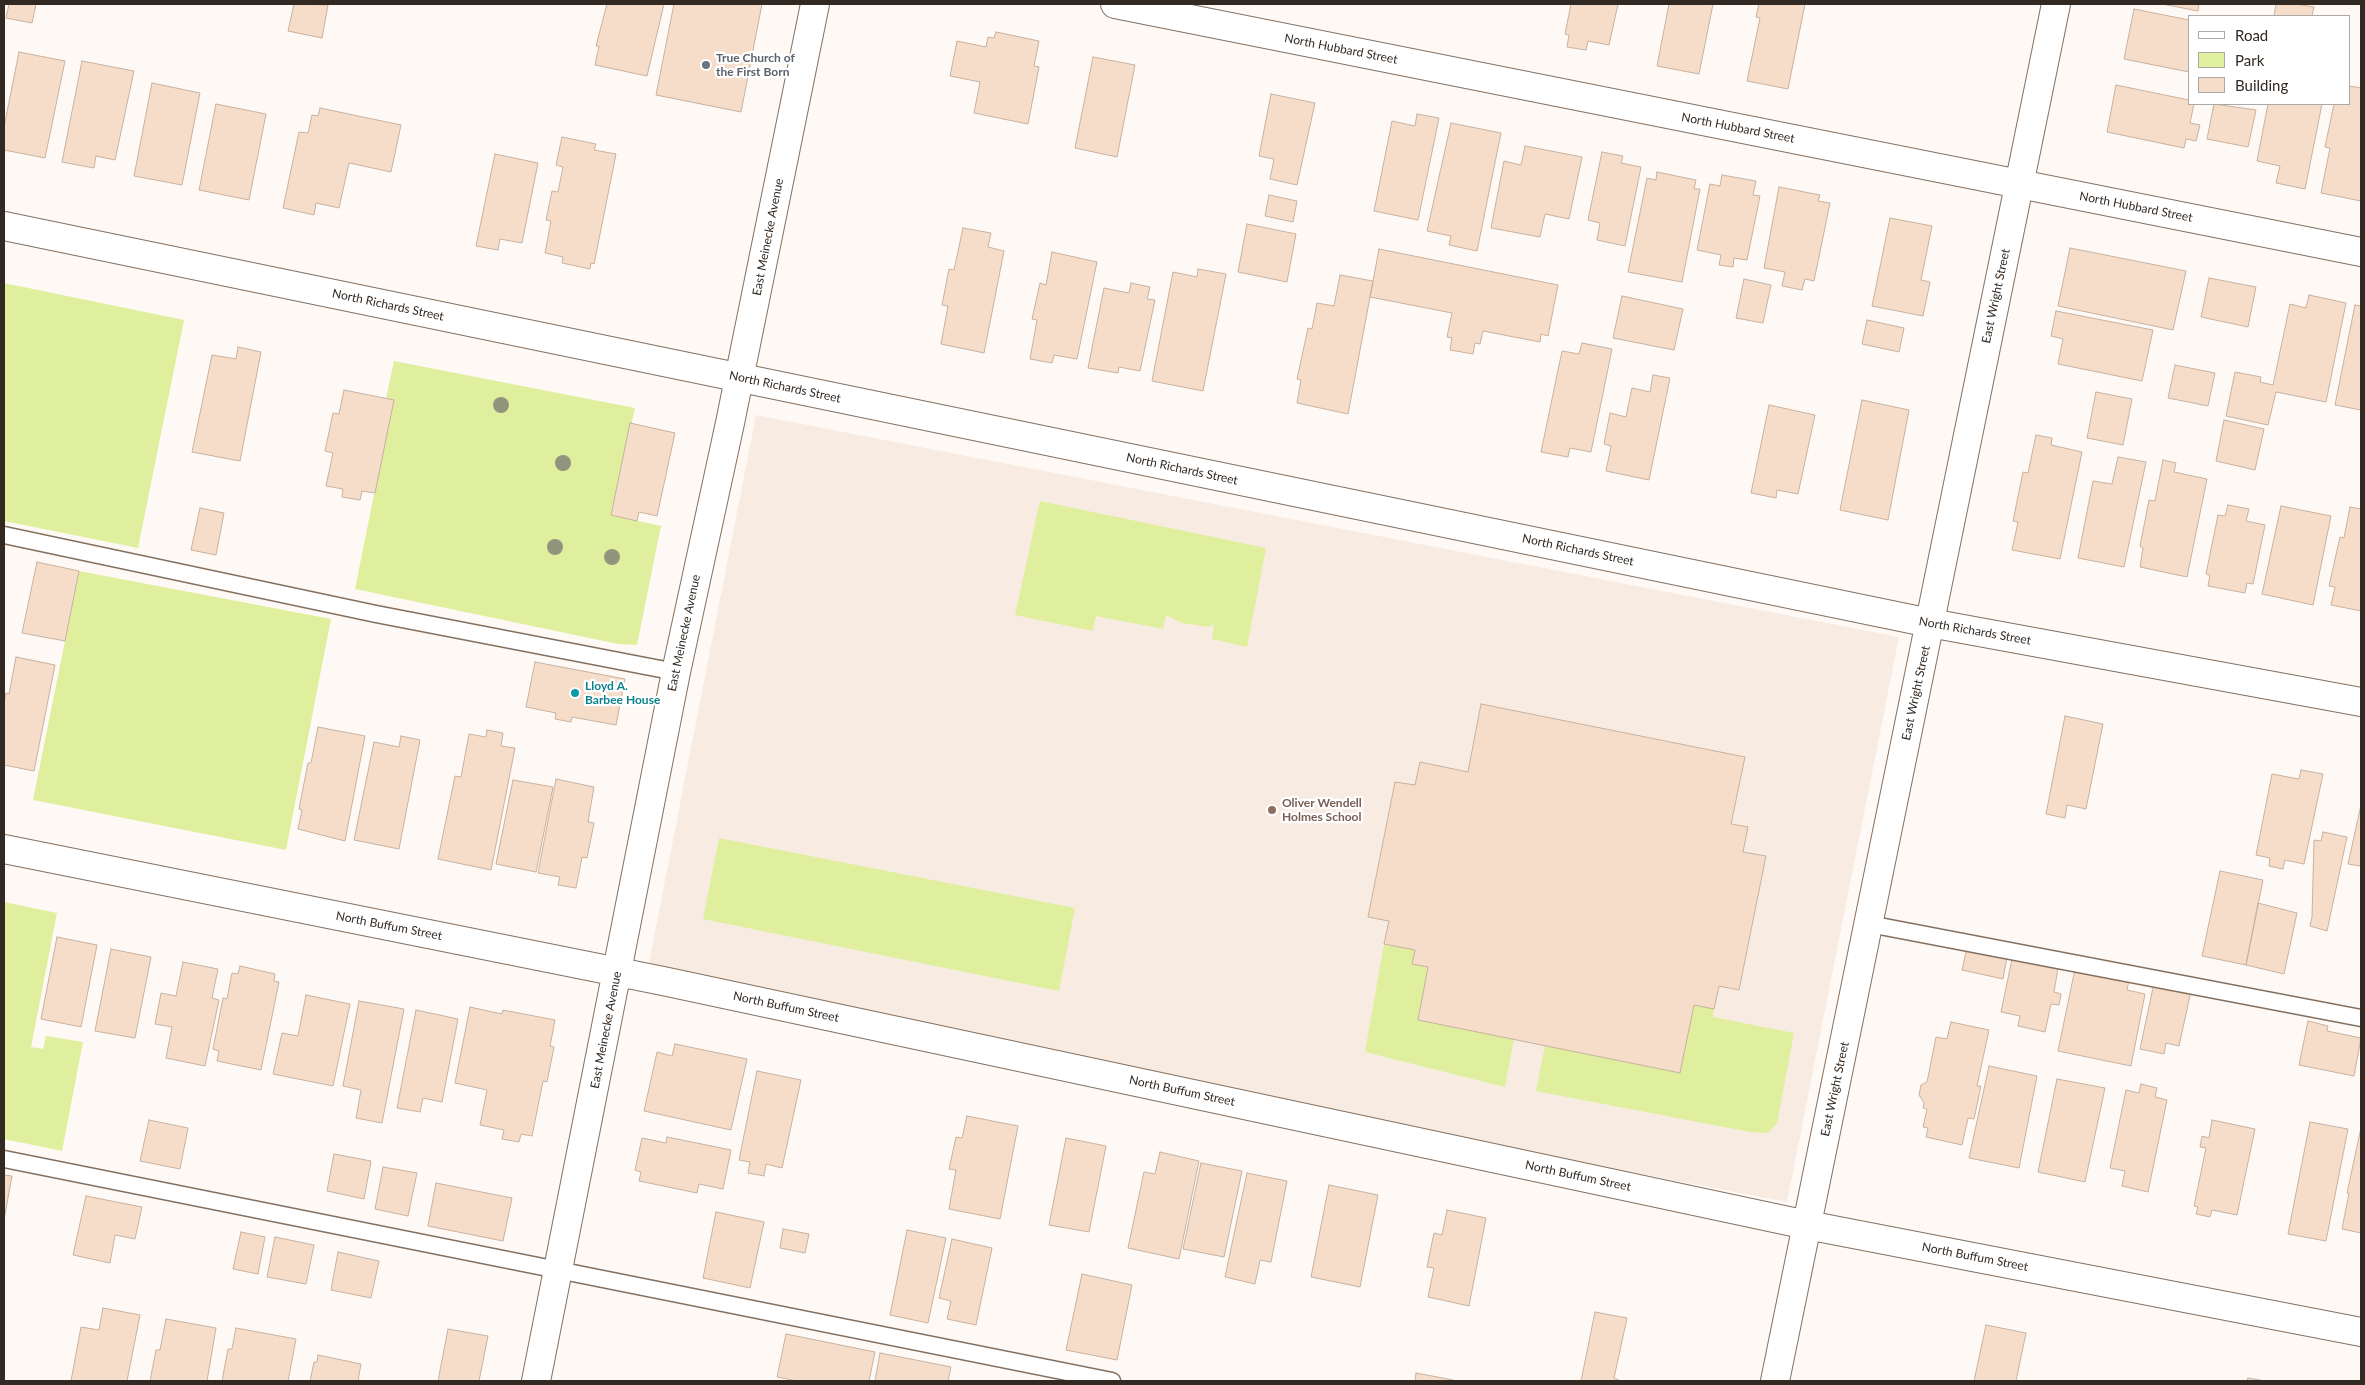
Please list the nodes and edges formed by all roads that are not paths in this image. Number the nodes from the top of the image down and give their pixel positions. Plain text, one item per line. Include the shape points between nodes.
1 (816, 4) edge
2 (1116, 4) edge
3 (2056, 4) edge
4 (2019, 184) junction
5 (4, 226) edge
6 (2361, 252) edge
7 (740, 378) junction
8 (4, 535) edge
9 (1930, 623) junction
10 (676, 672) junction
11 (2361, 702) edge
12 (4, 849) edge
13 (1869, 924) junction
14 (617, 971) junction
15 (2361, 1018) edge
16 (4, 1159) edge
17 (1807, 1225) junction
18 (557, 1270) junction
19 (2361, 1332) edge
20 (536, 1381) edge
21 (1112, 1381) edge
22 (1775, 1381) edge

1 - 7 street, East Meinecke Avenue
2 - 4 street, North Hubbard Street
3 - 4 street, East Wright Street
4 - 6 street, North Hubbard Street
4 - 9 street, East Wright Street
5 - 7 street, North Richards Street
7 - 9 street, North Richards Street
7 - 10 street, East Meinecke Avenue
8 - 10 lane via 376,614
9 - 11 street, North Richards Street
9 - 13 street, East Wright Street
10 - 14 street, East Meinecke Avenue
12 - 14 street, North Buffum Street
13 - 15 lane
13 - 17 street, East Wright Street
14 - 17 street, North Buffum Street
14 - 18 street, East Meinecke Avenue
16 - 18 lane
17 - 19 street, North Buffum Street
17 - 22 street, East Wright Street
18 - 20 street, East Meinecke Avenue
18 - 21 lane

